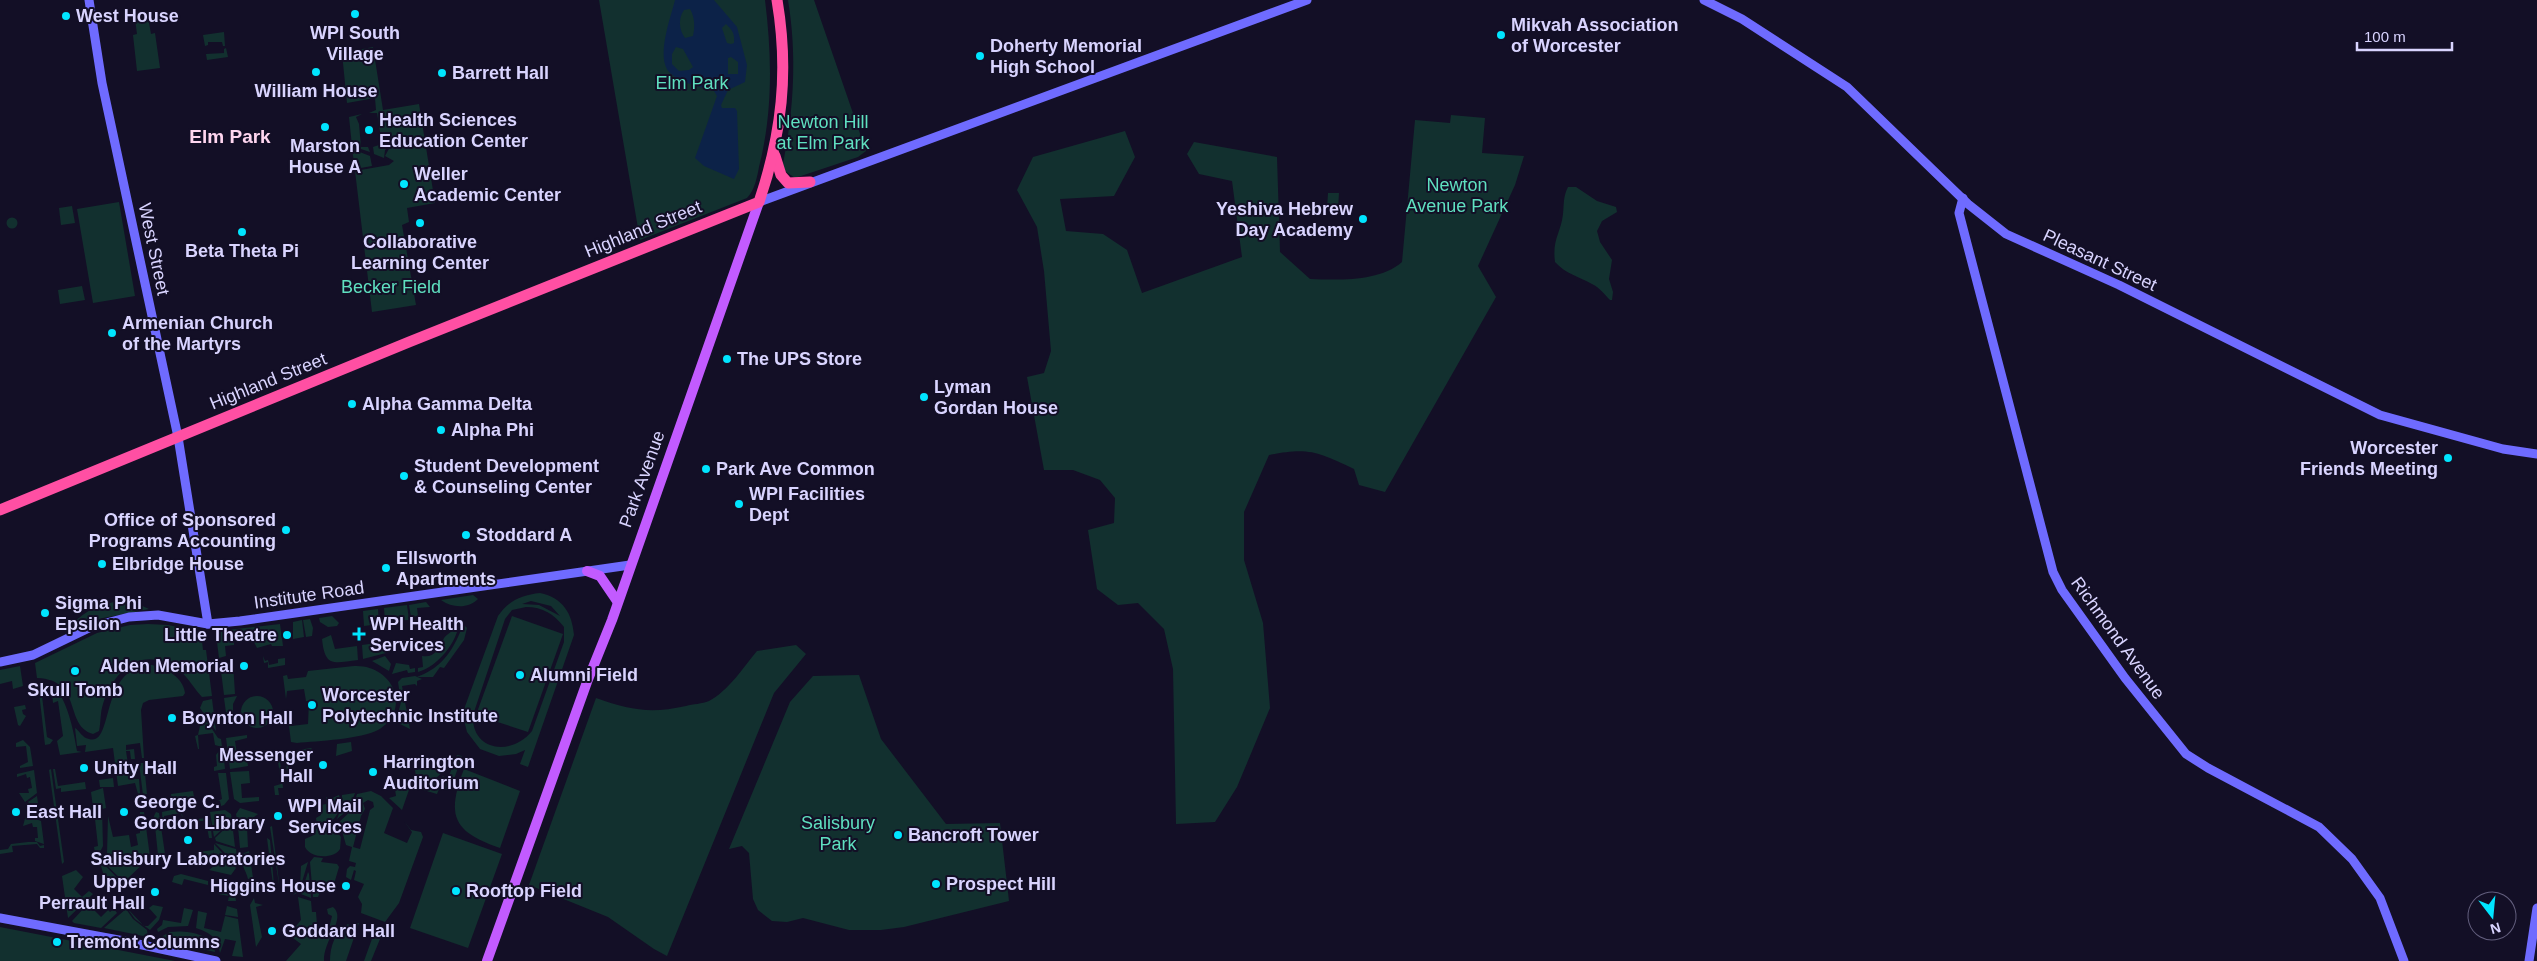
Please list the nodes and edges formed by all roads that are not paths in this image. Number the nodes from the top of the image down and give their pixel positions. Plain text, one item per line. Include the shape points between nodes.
1 (89, 0) edge
2 (778, 0) edge
3 (1307, 0) edge
4 (1704, 0) edge
5 (774, 153) junction
6 (810, 182) junction
7 (1963, 198) junction
8 (759, 202) junction
9 (178, 437) junction
10 (2537, 454) edge
11 (0, 510) edge
12 (630, 564) junction
13 (587, 571) junction
14 (617, 601) junction
15 (208, 624) junction
16 (0, 662) edge
17 (2537, 908) edge
18 (0, 918) edge
19 (216, 961) edge
20 (488, 961) edge
21 (2404, 961) edge
22 (2529, 961) edge

1 - 9 street, West Street via 103,88
2 - 5 highway, Park Avenue via 783,67 781,113
3 - 6 street, Highland Street
4 - 7 street, Pleasant Street via 1742,19 1847,87
5 - 6 highway via 786,181 794,184
5 - 8 highway, Park Avenue
6 - 8 street, Highland Street
7 - 10 street, Pleasant Street via 1988,221 2024,243 2119,285 2375,413 2503,449
7 - 21 street, Richmond Avenue via 1959,213 2056,579 2125,678 2186,754 2319,827 2352,859 2380,898
8 - 9 highway, Highland Street
8 - 12 main road, Park Avenue
9 - 11 highway, Highland Street
9 - 15 street, West Street
12 - 13 street, Institute Road
12 - 14 main road, Park Avenue
13 - 14 main road via 600,576
13 - 15 street, Institute Road
14 - 20 main road, Park Avenue
15 - 16 street, Institute Road via 158,615 114,620 91,627 37,654
17 - 22 street
18 - 19 street

